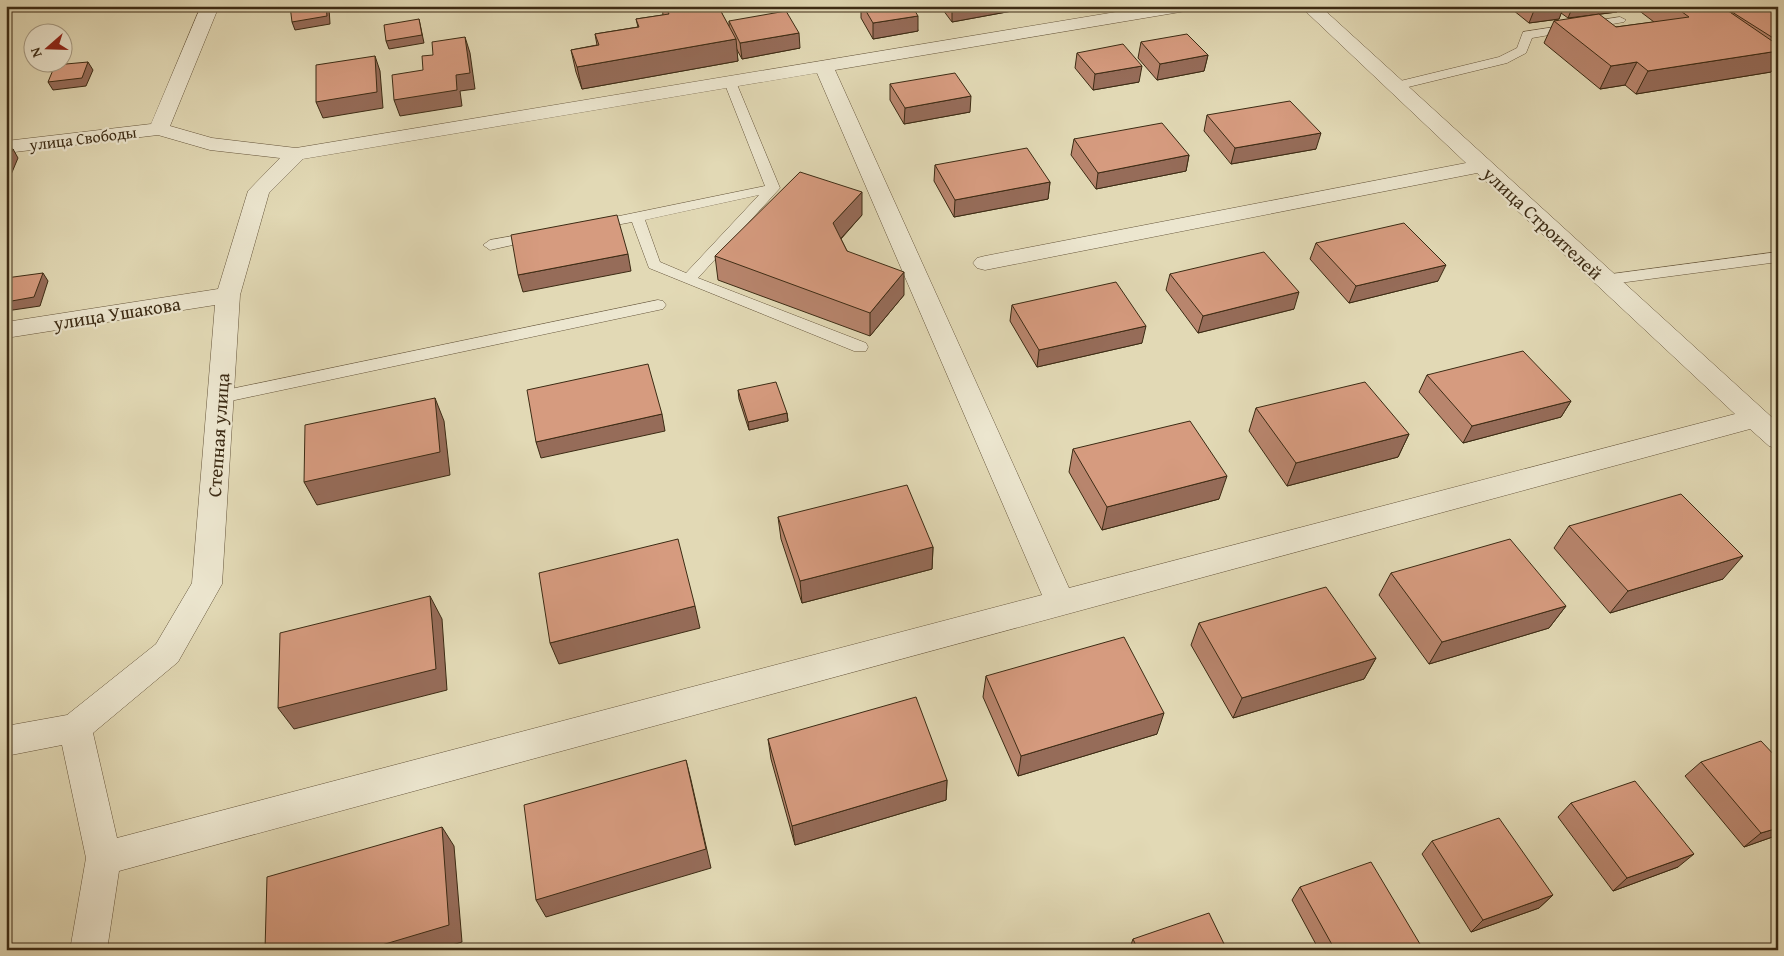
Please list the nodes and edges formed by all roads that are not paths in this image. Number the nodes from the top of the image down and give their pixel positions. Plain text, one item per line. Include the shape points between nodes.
1 (1062, 6) edge
2 (1186, 6) edge
3 (1309, 6) edge
4 (216, 7) edge
5 (1620, 20) dead end
6 (1076, 24) junction
7 (824, 66) junction
8 (730, 82) junction
9 (1396, 86) junction
10 (159, 129) junction
11 (6, 147) edge
12 (296, 154) junction
13 (1482, 166) junction
14 (773, 188) junction
15 (637, 217) junction
16 (582, 227) edge
17 (545, 234) edge
18 (490, 244) dead end
19 (1778, 257) edge
20 (985, 263) dead end
21 (688, 280) junction
22 (1604, 280) junction
23 (228, 295) junction
24 (658, 305) dead end
25 (6, 330) edge
26 (860, 347) dead end
27 (221, 396) junction
28 (1756, 418) junction
29 (1778, 439) edge
30 (1061, 604) junction
31 (75, 728) junction
32 (6, 741) edge
33 (104, 858) junction
34 (88, 950) edge

1 - 6 street
2 - 6 street
3 - 9 street, улица Строителей
4 - 10 street
5 - 9 lane via 1527,35 1522,50 1503,60
6 - 7 street
7 - 8 street
7 - 30 street
8 - 12 street
8 - 14 lane
9 - 13 street, улица Строителей
10 - 11 street, улица Свободы
10 - 12 street via 210,144
12 - 23 street, Степная улица via 259,191
13 - 20 street
13 - 22 street, улица Строителей
14 - 15 lane
14 - 21 lane
15 - 16 lane
15 - 21 lane via 654,265
17 - 18 lane
19 - 22 lane
21 - 26 lane
22 - 28 street, улица Строителей
23 - 25 street, улица Ушакова
23 - 27 street, Степная улица
24 - 27 lane
27 - 31 street, Степная улица via 207,584 167,653
28 - 29 street, улица Строителей
28 - 30 street
30 - 33 street
31 - 32 street
31 - 33 street
33 - 34 street

